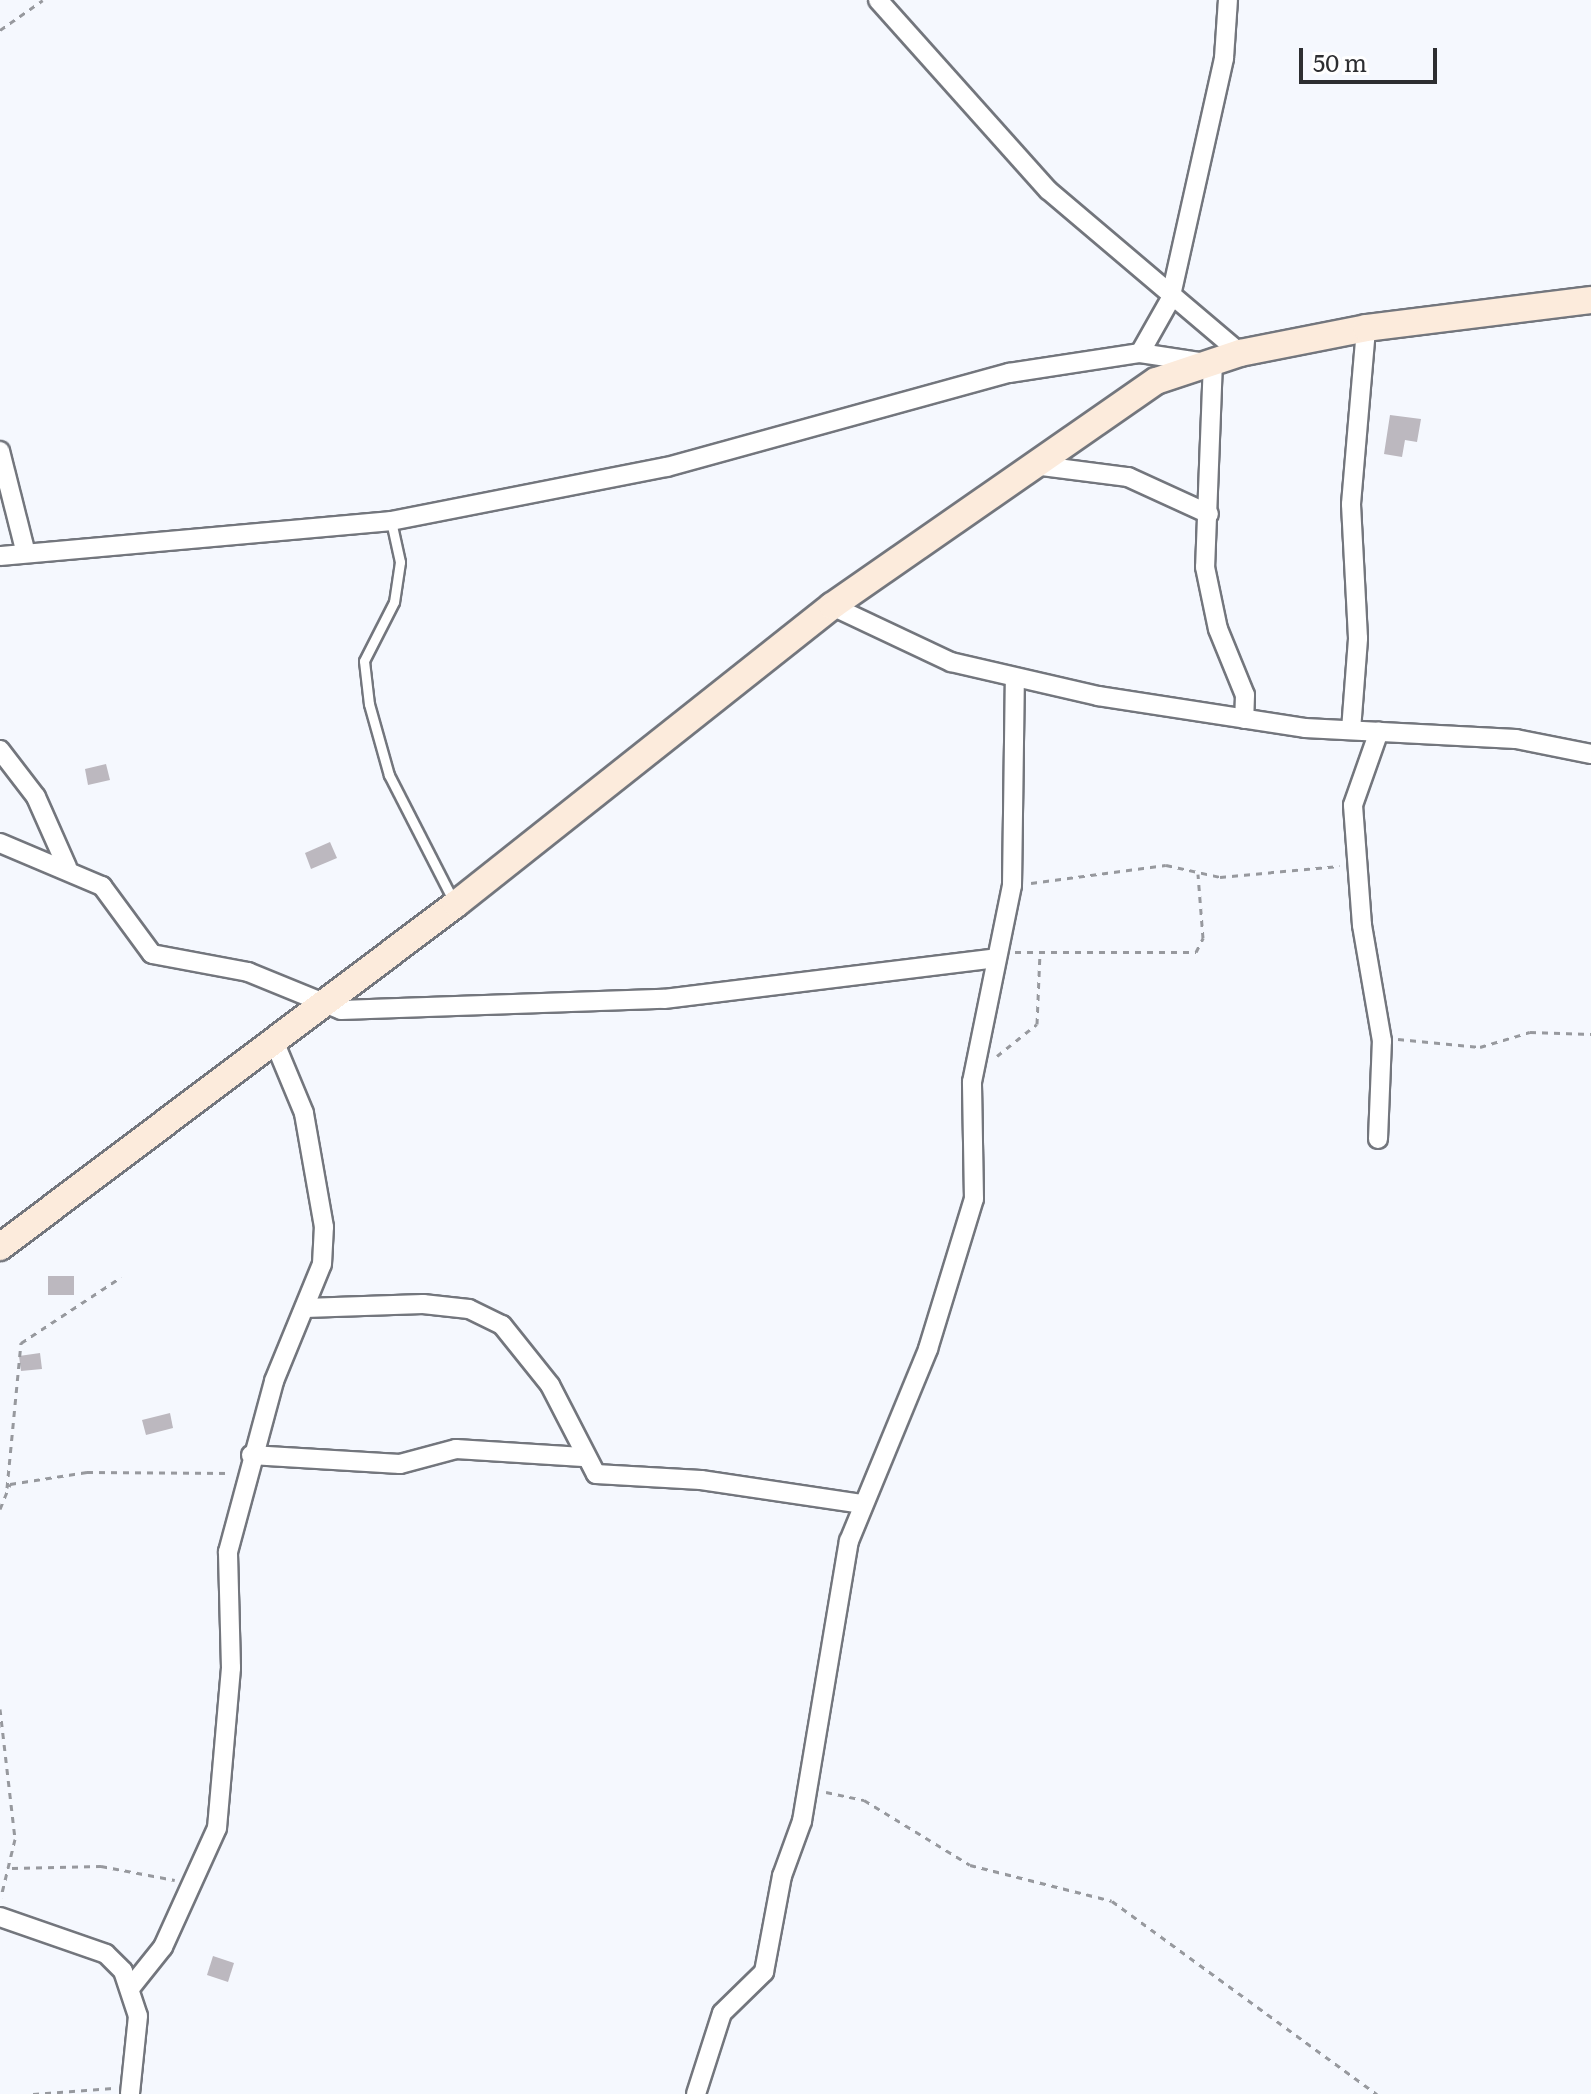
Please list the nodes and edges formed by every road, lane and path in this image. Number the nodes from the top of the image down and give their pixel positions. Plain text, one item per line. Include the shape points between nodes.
1 (43, 0) edge
2 (878, 0) edge
3 (1228, 0) edge
4 (0, 30) edge
5 (1170, 300) junction
6 (1591, 300) edge
7 (1366, 328) junction
8 (1140, 353) junction
9 (1240, 353) junction
10 (1210, 362) junction
11 (0, 451) edge
12 (1034, 465) junction
13 (1209, 514) junction
14 (391, 521) junction
15 (25, 550) junction
16 (0, 556) edge
17 (832, 606) junction
18 (1015, 678) junction
19 (1244, 719) junction
20 (1351, 730) junction
21 (1379, 731) junction
22 (0, 750) edge
23 (1591, 754) edge
24 (0, 843) edge
25 (1355, 864) junction
26 (67, 867) junction
27 (1198, 872) junction
28 (1012, 885) junction
29 (456, 904) junction
30 (1040, 953) junction
31 (998, 954) junction
32 (322, 1003) junction
33 (1591, 1034) edge
34 (274, 1041) junction
35 (1382, 1041) junction
36 (974, 1071) junction
37 (1378, 1139) dead end
38 (0, 1247) edge
39 (121, 1277) dead end
40 (305, 1308) junction
41 (583, 1457) junction
42 (249, 1464) junction
43 (7, 1488) junction
44 (861, 1504) junction
45 (0, 1509) edge
46 (0, 1709) edge
47 (806, 1795) junction
48 (12, 1868) junction
49 (193, 1884) junction
50 (0, 1898) edge
51 (0, 1917) edge
52 (131, 1987) junction
53 (130, 2090) edge
54 (33, 2094) edge
55 (696, 2094) edge
56 (1377, 2094) edge

1 - 4 path
2 - 5 street via 1048,190
3 - 5 street via 1224,58
5 - 8 street
5 - 9 street
6 - 7 street
7 - 9 street
7 - 20 street via 1351,504 1358,638
8 - 10 street
8 - 14 street via 1009,373 667,467
9 - 10 street
10 - 12 street via 1156,381
10 - 13 street
11 - 15 street
12 - 13 street via 1128,477
12 - 17 street
13 - 19 street via 1205,567 1218,629 1245,695
14 - 15 street
14 - 29 lane via 400,562 394,602 364,661 369,704 389,775
15 - 16 street
17 - 18 street via 917,649
17 - 29 street
18 - 19 street
18 - 28 street
19 - 20 street
20 - 21 street
21 - 23 street via 1550,743
21 - 25 street via 1353,805
22 - 26 street via 36,797
24 - 26 street
25 - 27 path via 1220,877
25 - 35 street
26 - 32 street via 119,903 152,954 248,972
27 - 28 path via 1166,865
27 - 30 path via 1203,938 1196,952
28 - 31 street
29 - 32 street
30 - 31 path
30 - 36 path via 1037,1024
31 - 32 street via 664,999 361,1011
31 - 36 street
32 - 34 street
33 - 35 path via 1530,1032 1480,1047 1432,1038
34 - 38 street
34 - 40 street via 304,1113 324,1227 322,1264
35 - 37 street
36 - 44 street via 974,1199 928,1349
39 - 43 path via 21,1343
40 - 41 street via 423,1304 469,1309 502,1325 550,1385
40 - 42 street
41 - 42 street via 456,1449 400,1464
41 - 44 street via 596,1474 701,1480
42 - 43 path via 87,1472
42 - 49 street via 228,1552 231,1668 223,1788 217,1828
43 - 45 path
44 - 47 street via 823,1664
46 - 48 path
47 - 55 street via 764,1972 722,2013
47 - 56 path via 846,1793 970,1865 1112,1901
48 - 49 path via 128,1869
48 - 50 path
49 - 52 street via 163,1947
51 - 52 street via 106,1954
52 - 53 street via 138,2016
53 - 54 path

